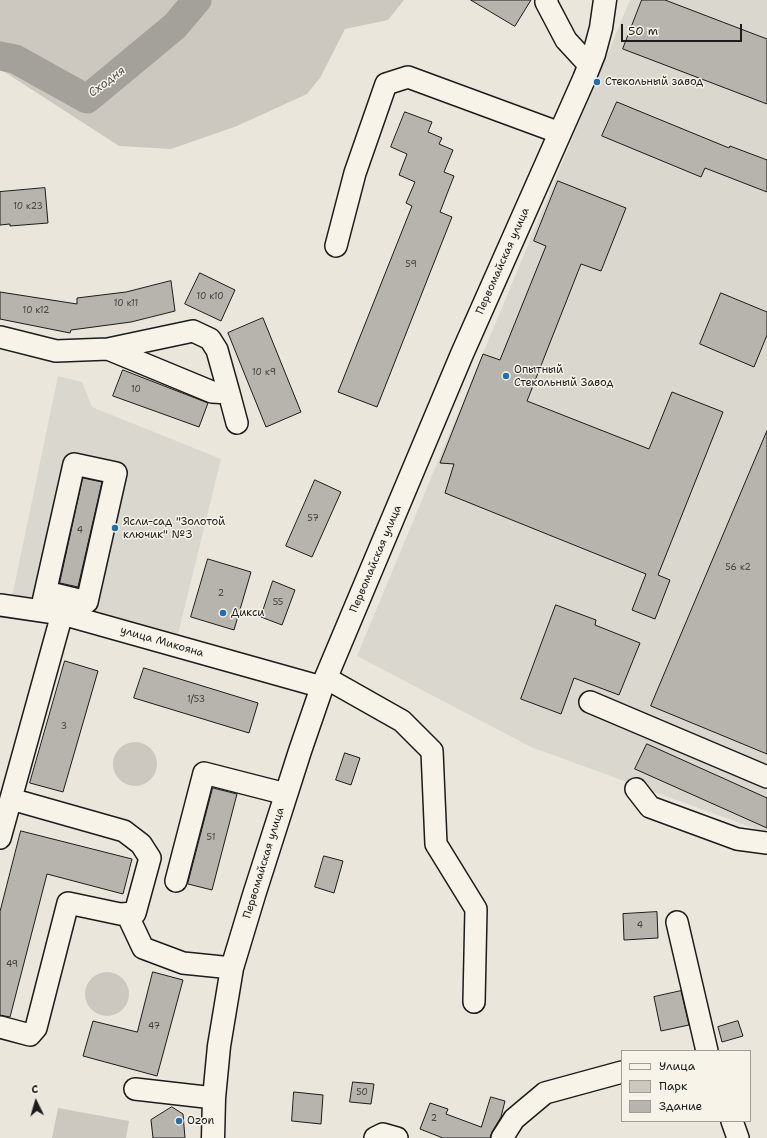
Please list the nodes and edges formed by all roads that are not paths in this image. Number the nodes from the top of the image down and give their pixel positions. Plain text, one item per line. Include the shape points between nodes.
1 (547, 0) edge
2 (605, 0) edge
3 (589, 65) junction
4 (560, 133) junction
5 (336, 246) dead end
6 (0, 337) edge
7 (108, 349) junction
8 (229, 393) junction
9 (237, 422) dead end
10 (44, 602) junction
11 (0, 605) edge
12 (62, 614) junction
13 (324, 682) junction
14 (590, 702) dead end
15 (767, 777) edge
16 (636, 789) dead end
17 (286, 794) junction
18 (11, 799) junction
19 (0, 838) edge
20 (767, 844) edge
21 (176, 881) dead end
22 (127, 914) junction
23 (677, 922) dead end
24 (232, 968) junction
25 (474, 1002) dead end
26 (0, 1027) edge
27 (707, 1050) edge
28 (621, 1072) edge
29 (136, 1089) dead end
30 (214, 1098) junction
31 (732, 1122) edge
32 (216, 1137) edge
33 (375, 1138) edge
34 (397, 1138) edge
35 (502, 1138) edge
36 (738, 1138) edge

1 - 3 street via 566,40
2 - 3 main road, Первомайская улица via 601,28
3 - 4 main road, Первомайская улица
4 - 5 street via 408,77 386,84 355,173
4 - 13 main road, Первомайская улица via 462,354
6 - 7 street via 56,351
7 - 8 street via 212,392
7 - 8 street via 193,331 210,338 217,350
8 - 9 street
10 - 10 street via 74,464 116,473 86,602
10 - 11 street, улица Микояна
10 - 12 street, улица Микояна
12 - 13 street, улица Микояна
12 - 18 street
13 - 17 main road, Первомайская улица
13 - 25 street, улица Микояна via 402,721 432,751 436,844 476,909
14 - 15 street
16 - 20 street via 650,807 737,840
17 - 21 street via 204,773
17 - 24 main road, Первомайская улица
18 - 19 street
18 - 22 street via 124,831 141,844 150,858 135,913
22 - 24 street via 143,948 183,964
22 - 26 street via 68,903 36,1028 30,1035
23 - 27 street
24 - 30 main road, Первомайская улица via 219,1046
28 - 35 street via 545,1093 514,1119
29 - 30 street
30 - 32 main road, Первомайская улица
31 - 36 street
33 - 34 street via 383,1134

